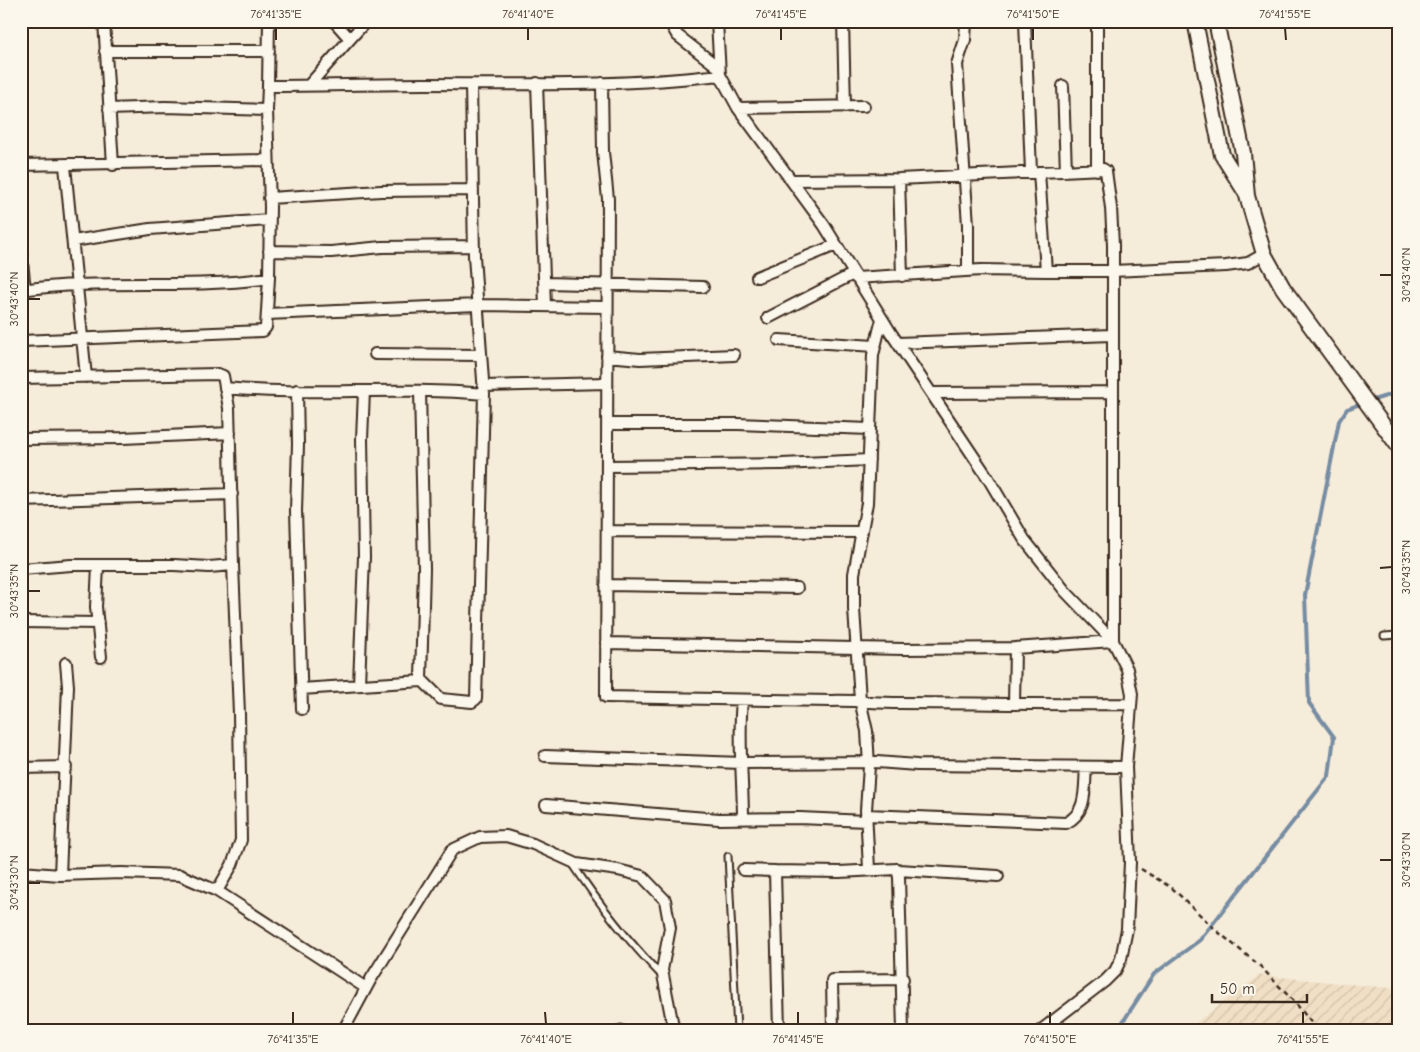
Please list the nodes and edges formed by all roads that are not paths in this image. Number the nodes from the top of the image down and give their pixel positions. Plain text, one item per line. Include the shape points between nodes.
1 (104, 21) edge
2 (270, 21) edge
3 (334, 21) edge
4 (366, 21) edge
5 (669, 21) edge
6 (717, 21) edge
7 (843, 21) edge
8 (966, 21) edge
9 (1025, 21) edge
10 (1097, 21) edge
11 (1196, 21) edge
12 (1216, 21) edge
13 (350, 39) junction
14 (105, 51) junction
15 (269, 51) junction
16 (719, 71) junction
17 (537, 83) junction
18 (602, 83) junction
19 (309, 85) junction
20 (471, 85) junction
21 (268, 86) junction
22 (1063, 86) dead end
23 (864, 106) dead end
24 (738, 108) junction
25 (845, 108) junction
26 (109, 109) junction
27 (266, 110) junction
28 (268, 160) junction
29 (21, 165) edge
30 (113, 165) junction
31 (65, 166) junction
32 (1097, 170) junction
33 (1066, 171) junction
34 (1035, 172) junction
35 (965, 174) junction
36 (898, 179) junction
37 (792, 180) junction
38 (473, 190) junction
39 (1247, 196) junction
40 (269, 198) junction
41 (269, 220) junction
42 (74, 241) junction
43 (836, 245) junction
44 (474, 246) junction
45 (269, 251) junction
46 (21, 252) edge
47 (1264, 254) junction
48 (968, 271) junction
49 (1046, 271) junction
50 (1112, 271) junction
51 (855, 276) junction
52 (902, 276) junction
53 (757, 277) dead end
54 (270, 278) junction
55 (78, 284) junction
56 (545, 284) junction
57 (606, 285) junction
58 (703, 287) dead end
59 (23, 290) edge
60 (477, 305) junction
61 (545, 306) junction
62 (608, 307) junction
63 (267, 314) junction
64 (768, 318) dead end
65 (882, 319) junction
66 (1112, 335) junction
67 (83, 338) junction
68 (779, 340) dead end
69 (21, 341) edge
70 (898, 343) junction
71 (875, 346) junction
72 (375, 354) dead end
73 (480, 355) junction
74 (734, 355) dead end
75 (606, 356) junction
76 (86, 377) junction
77 (21, 378) edge
78 (607, 383) junction
79 (225, 388) junction
80 (297, 390) junction
81 (484, 390) junction
82 (364, 391) junction
83 (420, 391) junction
84 (1113, 392) junction
85 (933, 393) junction
86 (607, 424) junction
87 (870, 429) junction
88 (230, 433) junction
89 (21, 439) edge
90 (1399, 447) edge
91 (869, 460) junction
92 (607, 466) junction
93 (232, 494) junction
94 (21, 501) edge
95 (607, 531) junction
96 (862, 532) junction
97 (233, 565) junction
98 (98, 566) junction
99 (21, 569) edge
100 (606, 585) junction
101 (797, 588) dead end
102 (21, 622) edge
103 (98, 623) junction
104 (1399, 635) edge
105 (1384, 636) dead end
106 (1113, 641) junction
107 (606, 643) junction
108 (856, 647) junction
109 (1014, 648) junction
110 (101, 657) dead end
111 (66, 662) dead end
112 (422, 681) junction
113 (358, 684) junction
114 (301, 689) junction
115 (742, 700) junction
116 (860, 700) junction
117 (1014, 704) junction
118 (1131, 704) junction
119 (302, 709) dead end
120 (545, 756) dead end
121 (869, 762) junction
122 (742, 763) junction
123 (66, 767) junction
124 (1086, 767) junction
125 (1126, 767) junction
126 (21, 768) edge
127 (546, 804) dead end
128 (866, 818) junction
129 (742, 819) junction
130 (728, 856) dead end
131 (570, 861) junction
132 (869, 869) junction
133 (743, 870) dead end
134 (898, 870) junction
135 (775, 871) junction
136 (21, 872) edge
137 (60, 875) junction
138 (998, 876) dead end
139 (217, 891) junction
140 (664, 977) junction
141 (903, 979) junction
142 (366, 988) junction
143 (343, 1031) edge
144 (609, 1031) edge
145 (626, 1031) edge
146 (674, 1031) edge
147 (737, 1031) edge
148 (779, 1031) edge
149 (833, 1031) edge
150 (903, 1031) edge
151 (1040, 1031) edge

1 - 14 street
2 - 15 street
3 - 13 street
4 - 13 street
5 - 16 street via 677,35
6 - 16 street
7 - 25 street
8 - 35 street via 965,40 957,64
9 - 34 street
10 - 32 street
11 - 39 main road via 1222,154
12 - 39 main road via 1243,153
13 - 19 street
14 - 15 street
14 - 26 street
15 - 21 street
16 - 18 street via 666,82
16 - 24 street
17 - 18 street
17 - 20 street
17 - 56 street
18 - 57 street via 608,199
19 - 20 street
19 - 21 street
20 - 38 street
21 - 27 street
22 - 33 street
23 - 25 street
24 - 25 street
24 - 37 street
26 - 27 street
26 - 30 street
27 - 28 street
28 - 30 street
28 - 40 street
29 - 31 street
30 - 31 street
31 - 42 street
32 - 33 street
32 - 50 street via 1105,170 1107,179
33 - 34 street
34 - 35 street
34 - 49 street
35 - 36 street
35 - 48 street
36 - 37 street
36 - 52 street
37 - 43 street
38 - 40 street via 381,191
38 - 44 street
39 - 47 main road
40 - 41 street
41 - 42 street via 150,229
41 - 45 street
42 - 55 street
43 - 51 street
43 - 53 street
44 - 45 street via 382,247 331,252
44 - 60 street
45 - 54 street
46 - 59 street
47 - 50 street via 1255,261 1240,264
47 - 90 main road via 1283,288
48 - 49 street
48 - 52 street
49 - 50 street
50 - 66 street
51 - 52 street
51 - 64 street
51 - 65 street
54 - 55 street
54 - 63 street
55 - 59 street
55 - 67 street
56 - 57 street
56 - 61 street
57 - 58 street
57 - 62 street
60 - 61 street
60 - 63 street
60 - 73 street
61 - 62 street
62 - 75 street
63 - 67 street via 265,329 261,332
65 - 70 street
65 - 71 street
66 - 70 street
66 - 84 street
67 - 69 street
67 - 76 street
68 - 71 street
70 - 85 street
71 - 87 street
72 - 73 street
73 - 81 street
74 - 75 street via 640,359
75 - 78 street
76 - 77 street
76 - 79 street via 218,374 223,376
78 - 81 street
78 - 86 street
79 - 80 street via 262,392
79 - 88 street
80 - 82 street
80 - 114 street via 296,512
81 - 83 street
81 - 112 street via 476,699 472,702 447,701
82 - 83 street
82 - 113 street via 364,557
83 - 112 street via 424,569
84 - 85 street
84 - 106 street
85 - 106 street via 1024,539 1065,591
86 - 87 street
86 - 92 street
87 - 91 street
88 - 89 street
88 - 93 street
91 - 92 street
91 - 96 street
92 - 95 street
93 - 94 street
93 - 97 street
95 - 96 street
95 - 100 street
96 - 108 street via 854,574
97 - 98 street
97 - 139 street via 240,714 241,840 232,865
98 - 99 street
98 - 103 street
100 - 101 street
100 - 107 street
102 - 103 street
103 - 110 street
104 - 105 lane
106 - 109 street
106 - 118 street via 1127,670
107 - 108 street
107 - 115 street via 605,694 608,698
108 - 109 street
108 - 116 street
109 - 117 street
111 - 123 street
112 - 113 street
113 - 114 street
114 - 119 street
115 - 116 street
115 - 122 street
116 - 117 street
116 - 121 street
117 - 118 street
118 - 125 street
120 - 122 street
121 - 122 street
121 - 124 street
121 - 128 street
122 - 129 street
123 - 126 street
123 - 137 street
124 - 125 street
124 - 128 street via 1084,802 1074,820 1066,823
125 - 151 street via 1130,862 1127,930 1121,959 1115,971
127 - 129 street
128 - 129 street
128 - 132 street
130 - 147 lane
131 - 140 lane via 631,944
131 - 140 street via 642,876 665,900 670,928 662,970
131 - 142 street via 506,836 480,838 452,850
132 - 134 street
132 - 135 street
133 - 135 street
134 - 138 street
134 - 141 street
135 - 148 street
136 - 137 street
137 - 139 street via 180,875
139 - 142 street
140 - 146 street
141 - 149 street via 832,980
141 - 150 street
142 - 143 street
144 - 145 lane via 621,1028

